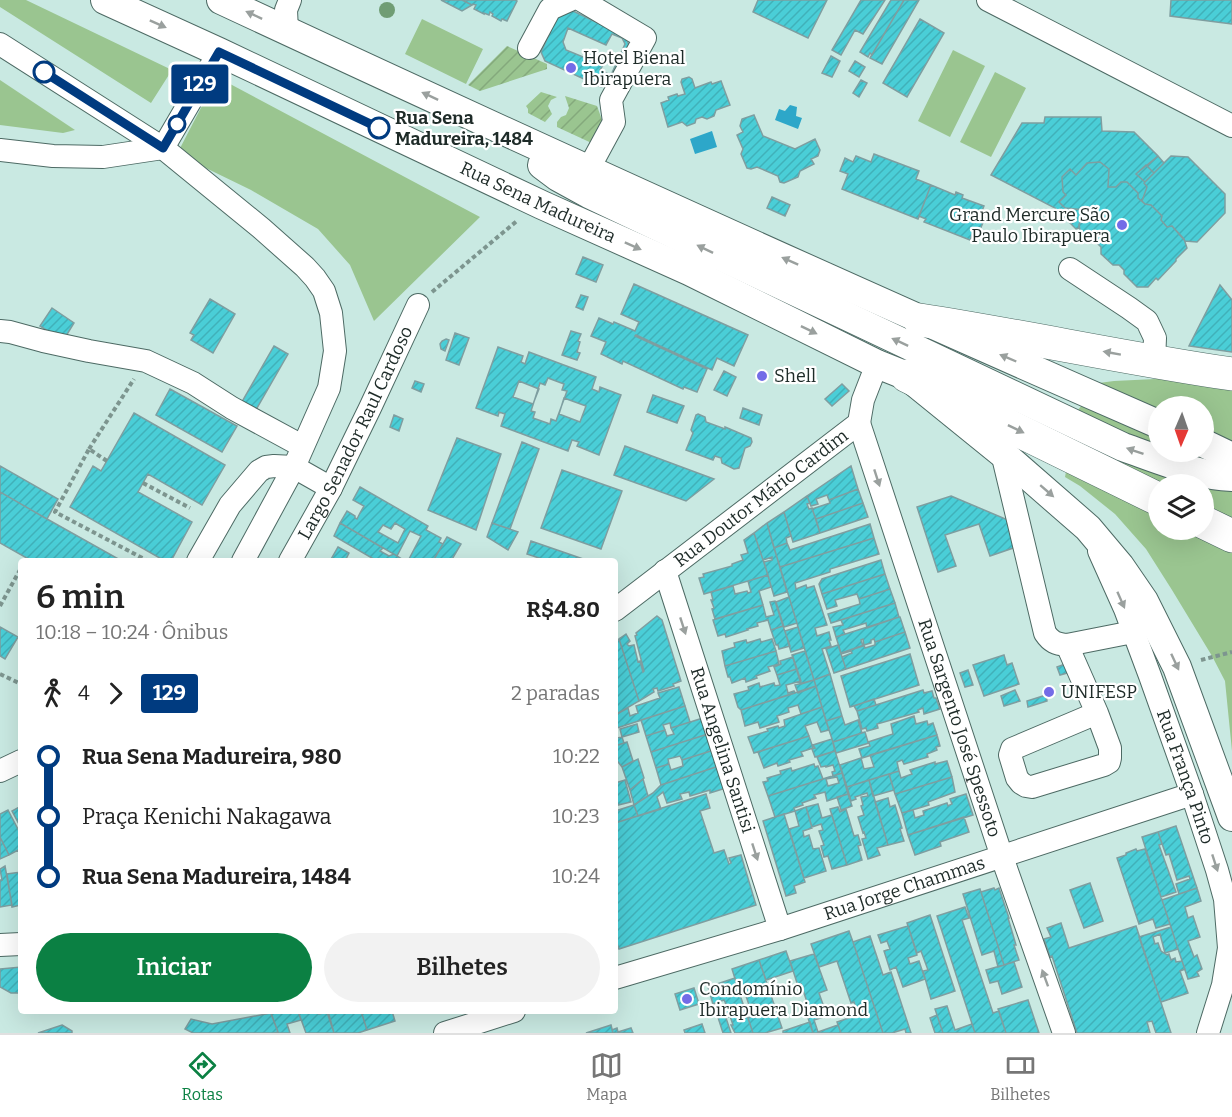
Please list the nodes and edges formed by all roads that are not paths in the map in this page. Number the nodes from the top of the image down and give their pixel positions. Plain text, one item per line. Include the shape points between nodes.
1 (105, 0) edge
2 (221, 0) edge
3 (290, 0) edge
4 (570, 0) edge
5 (580, 0) edge
6 (987, 0) edge
7 (287, 31) junction
8 (0, 44) edge
9 (529, 48) dead end
10 (219, 52) junction
11 (1232, 126) edge
12 (502, 129) junction
13 (163, 148) junction
14 (0, 150) edge
15 (588, 170) junction
16 (1070, 269) dead end
17 (418, 304) road end
18 (920, 320) junction
19 (0, 331) edge
20 (1154, 360) junction
21 (877, 364) junction
22 (1232, 374) edge
23 (907, 376) junction
24 (1148, 420) edge
25 (859, 423) junction
26 (302, 446) junction
27 (1214, 448) edge
28 (1002, 453) junction
29 (1232, 457) edge
30 (294, 467) junction
31 (1232, 477) edge
32 (331, 488) junction
33 (1148, 494) edge
34 (1214, 527) edge
35 (1088, 528) junction
36 (1232, 536) edge
37 (200, 558) edge
38 (245, 558) edge
39 (292, 558) edge
40 (665, 570) junction
41 (618, 608) edge
42 (1133, 632) junction
43 (1066, 645) junction
44 (1097, 713) dead end
45 (18, 762) edge
46 (0, 771) edge
47 (1192, 794) junction
48 (1232, 817) edge
49 (1002, 857) junction
50 (780, 929) junction
51 (18, 944) edge
52 (0, 945) edge
53 (618, 977) edge
54 (505, 1014) edge
55 (445, 1033) edge
56 (1064, 1033) edge
57 (1208, 1033) edge

1 -> 10 main road, Rua Sena Madureira
7 -> 2 main road
3 - 7 street via 286,10
4 - 9 street via 550,9
5 - 15 street via 645,38 611,100 614,122
6 - 11 street
12 -> 7 main road
8 - 13 street
10 - 13 street
10 -> 21 main road, Rua Sena Madureira via 689,271
12 - 15 main road
31 -> 12 main road via 1181,467 1123,447 589,194 533,159
13 - 14 street via 103,157
13 - 26 street via 305,267 324,291 335,351 329,388
18 -> 15 main road
16 - 20 street via 1147,321 1155,338
17 - 32 street, Largo Senador Raul Cardoso
20 -> 18 highway
24 -> 18 main road
19 - 26 street via 146,361 193,383
20 - 22 highway
21 - 23 main road, Rua Sena Madureira
21 - 25 street, Rua Doutor Mário Cardim
23 - 28 main road, Rua Sena Madureira
23 -> 33 highway
25 - 40 street, Rua Doutor Mário Cardim
25 -> 49 street, Rua Sargento José Spessoto
26 - 30 street
27 - 29 main road
28 -> 35 main road, Rua Sena Madureira
28 - 43 street via 1045,633 1050,640
30 - 32 street
30 - 37 street via 274,466 259,471 230,505
30 - 38 street
32 - 39 street, Largo Senador Raul Cardoso
34 - 36 highway
35 -> 42 street, Rua França Pinto
35 -> 48 main road, Rua Sena Madureira via 1144,601 1177,666
40 - 41 street, Rua Doutor Mário Cardim
40 -> 50 street, Rua Angelina Santisi
42 - 43 street
42 - 47 street, Rua França Pinto
43 - 44 street
45 - 46 street
47 - 49 street, Rua Jorge Chammas
47 -> 57 street, Rua França Pinto via 1225,899 1228,948
49 - 50 street, Rua Jorge Chammas
56 -> 49 street, Rua Sargento José Spessoto
50 - 53 street, Rua Jorge Chammas
51 - 52 street
54 - 55 street

